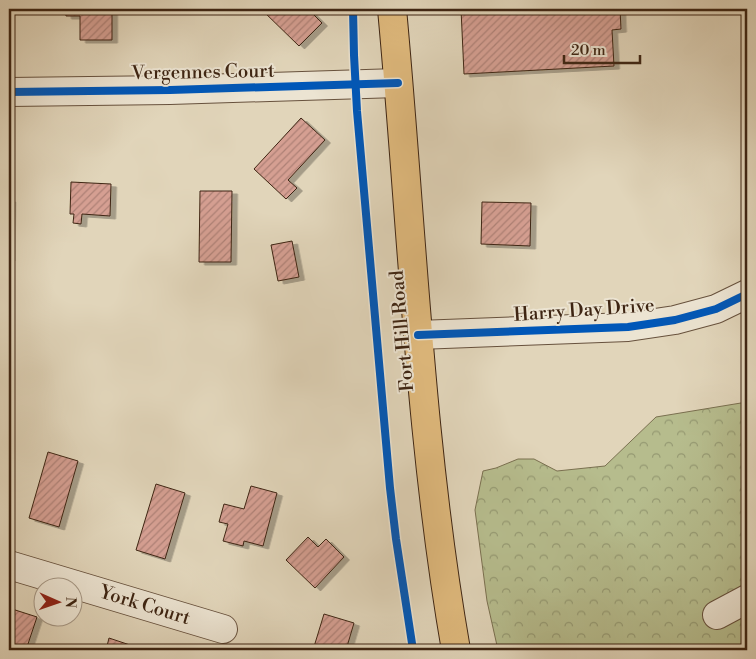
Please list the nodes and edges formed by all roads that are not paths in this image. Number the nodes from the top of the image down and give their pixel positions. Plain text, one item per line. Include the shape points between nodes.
1 (392, 9) edge
2 (398, 83) junction
3 (9, 92) edge
4 (747, 294) edge
5 (418, 335) junction
6 (9, 565) edge
7 (747, 599) edge
8 (717, 615) dead end
9 (223, 629) dead end
10 (456, 650) edge

1 - 2 main road, Fort Hill Road
2 - 3 street, Vergennes Court
2 - 5 main road, Fort Hill Road
4 - 5 street, Harry Day Drive via 716,310 628,327
5 - 10 main road, Fort Hill Road via 437,524
6 - 9 street, York Court
7 - 8 street

